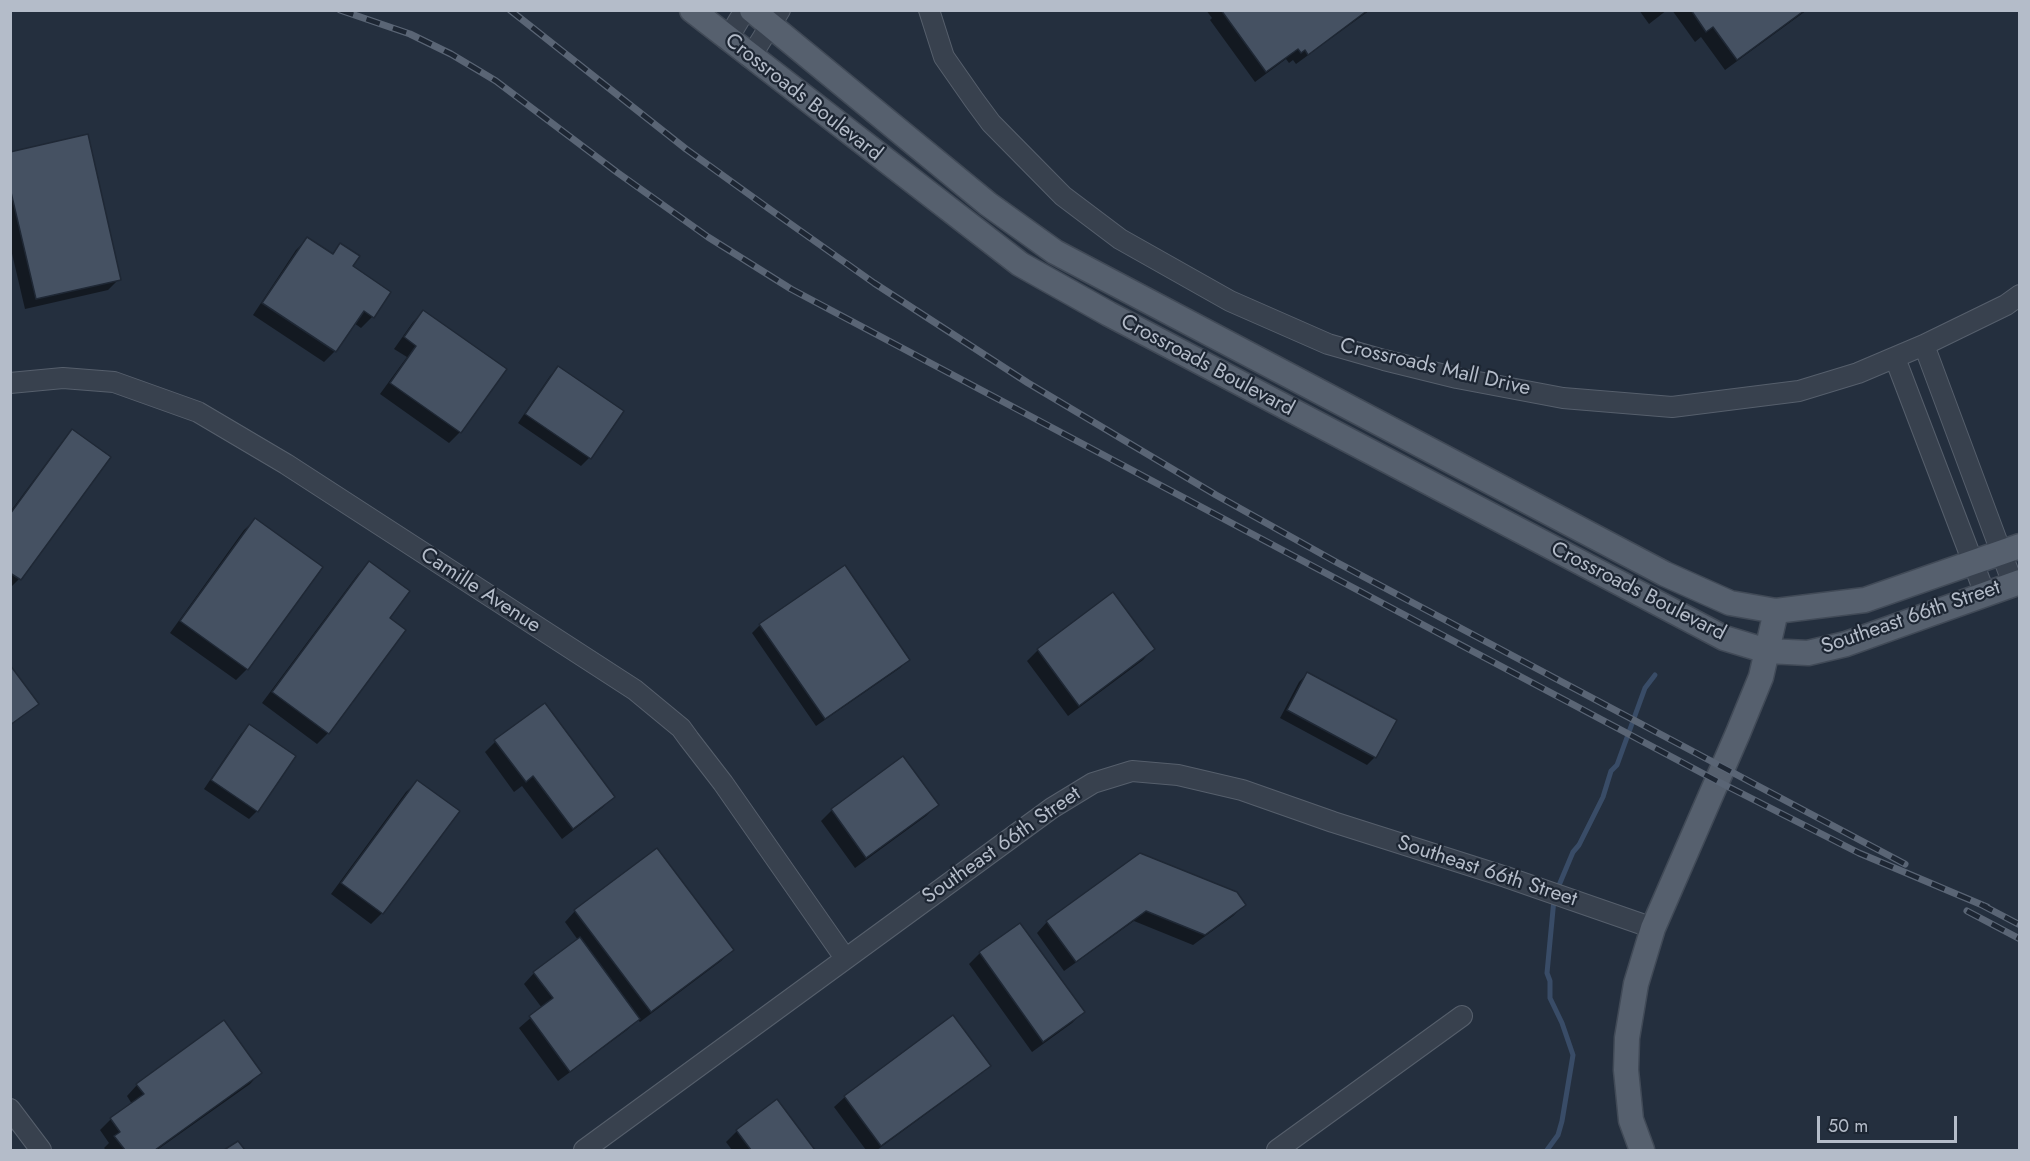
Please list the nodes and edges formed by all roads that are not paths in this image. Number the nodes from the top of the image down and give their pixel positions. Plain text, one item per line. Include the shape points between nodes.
1 (692, 10) edge
2 (745, 10) edge
3 (752, 10) edge
4 (929, 10) edge
5 (775, 18) edge
6 (727, 40) junction
7 (750, 58) junction
8 (2019, 295) edge
9 (1924, 345) junction
10 (1895, 358) junction
11 (10, 383) edge
12 (2010, 549) edge
13 (1973, 562) junction
14 (2016, 583) edge
15 (1985, 594) junction
16 (1776, 611) junction
17 (1767, 651) junction
18 (1653, 928) junction
19 (845, 958) junction
20 (1462, 1016) dead end
21 (10, 1109) edge
22 (40, 1150) edge
23 (584, 1150) edge
24 (1277, 1150) edge
25 (1642, 1150) edge

1 - 6 main road, Crossroads Boulevard
2 - 6 street
3 - 5 main road, Crossroads Boulevard
4 - 10 street, Crossroads Mall Drive via 944,57 974,100 991,123 1063,196 1120,239 1230,301 1328,344 1457,378 1563,398 1672,407 1799,391
5 - 7 street
5 - 16 main road, Crossroads Boulevard via 988,204 1055,252 1665,574 1730,603
6 - 7 main road, Crossroads Boulevard
7 - 17 main road, Crossroads Boulevard via 1020,264 1724,638
8 - 9 street, Crossroads Mall Drive
9 - 10 street, Crossroads Mall Drive
9 - 12 street
10 - 13 street
11 - 19 street, Camille Avenue via 63,378 114,382 198,412 635,690 681,728
12 - 13 main road, Southeast 66th Street
12 - 14 street
13 - 15 street
13 - 16 main road, Southeast 66th Street via 1865,600
14 - 15 main road, Southeast 66th Street
15 - 17 main road, Southeast 66th Street via 1846,644 1808,653
16 - 17 main road
17 - 18 main road via 1738,733
18 - 19 street, Southeast 66th Street via 1242,790 1178,775 1132,771 1093,783 1052,808
18 - 25 main road via 1636,984 1627,1038 1631,1120
19 - 23 street, Southeast 66th Street
20 - 24 street
21 - 22 street

